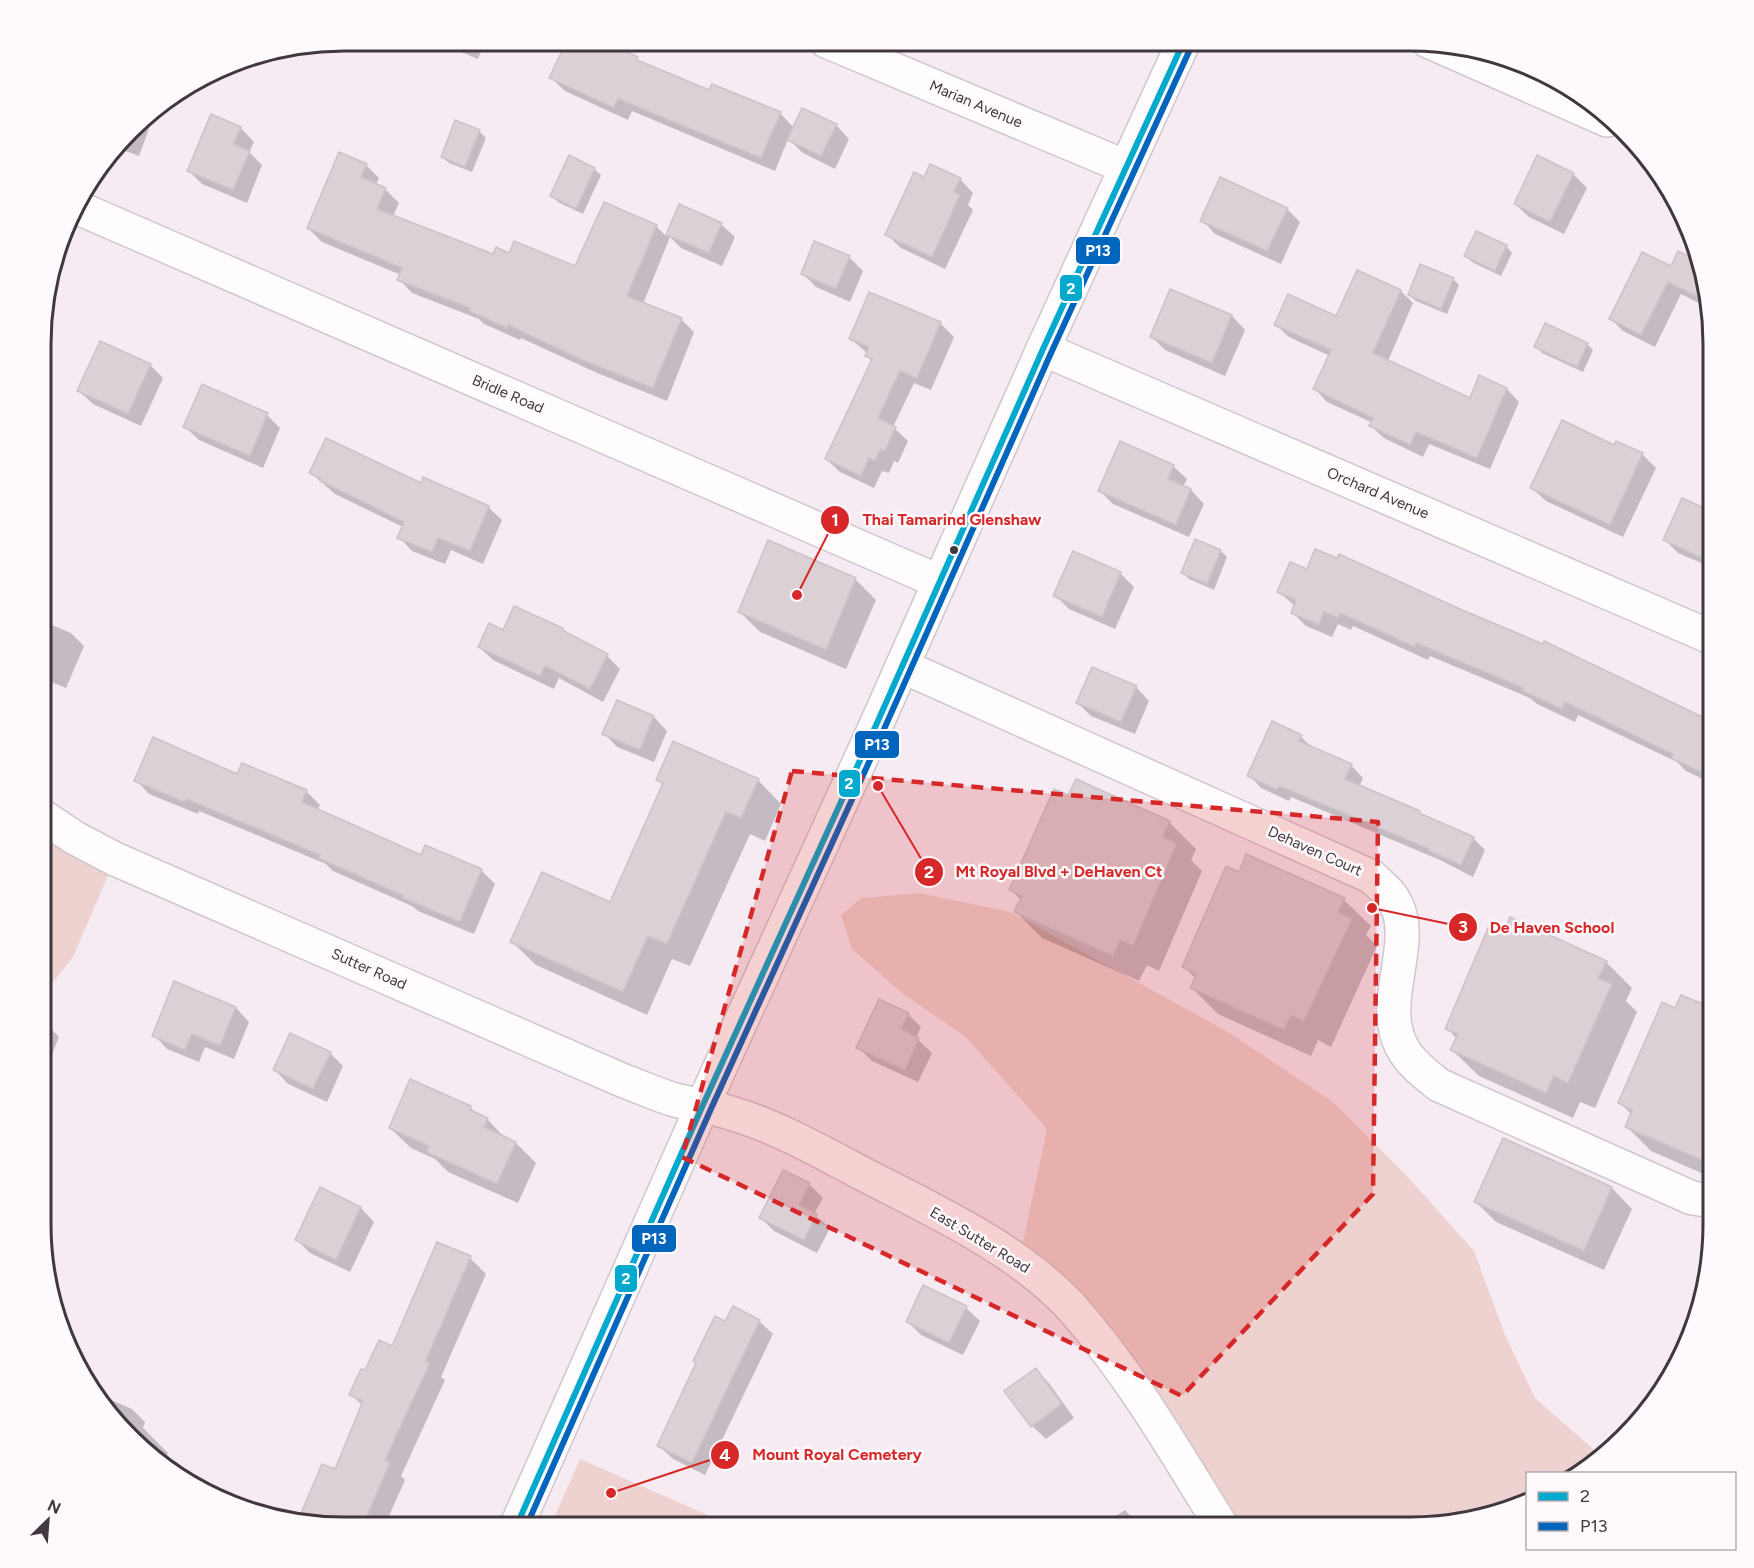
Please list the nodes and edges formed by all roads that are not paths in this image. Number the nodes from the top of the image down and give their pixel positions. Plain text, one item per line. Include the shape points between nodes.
1 (850, 51) edge
2 (1179, 51) edge
3 (1463, 56) edge
4 (1587, 111) edge
5 (1126, 167) junction
6 (84, 210) edge
7 (1043, 349) junction
8 (940, 582) junction
9 (1703, 634) edge
10 (902, 666) junction
11 (51, 822) edge
12 (702, 1107) junction
13 (1703, 1200) edge
14 (520, 1517) edge
15 (1216, 1517) edge

1 - 5 street, Marian Avenue
2 - 5 street
3 - 4 street
5 - 7 street
6 - 8 street, Bridle Road
7 - 8 street
7 - 9 street, Orchard Avenue
8 - 10 street
10 - 12 street
10 - 13 street, Dehaven Court via 1372,877 1398,906 1402,944 1394,995 1395,1025 1400,1045 1422,1072 1439,1085 1570,1145
11 - 12 street, Sutter Road via 124,863 624,1081
12 - 14 street
12 - 15 street, East Sutter Road via 737,1115 792,1137 989,1242 1046,1282 1116,1361

